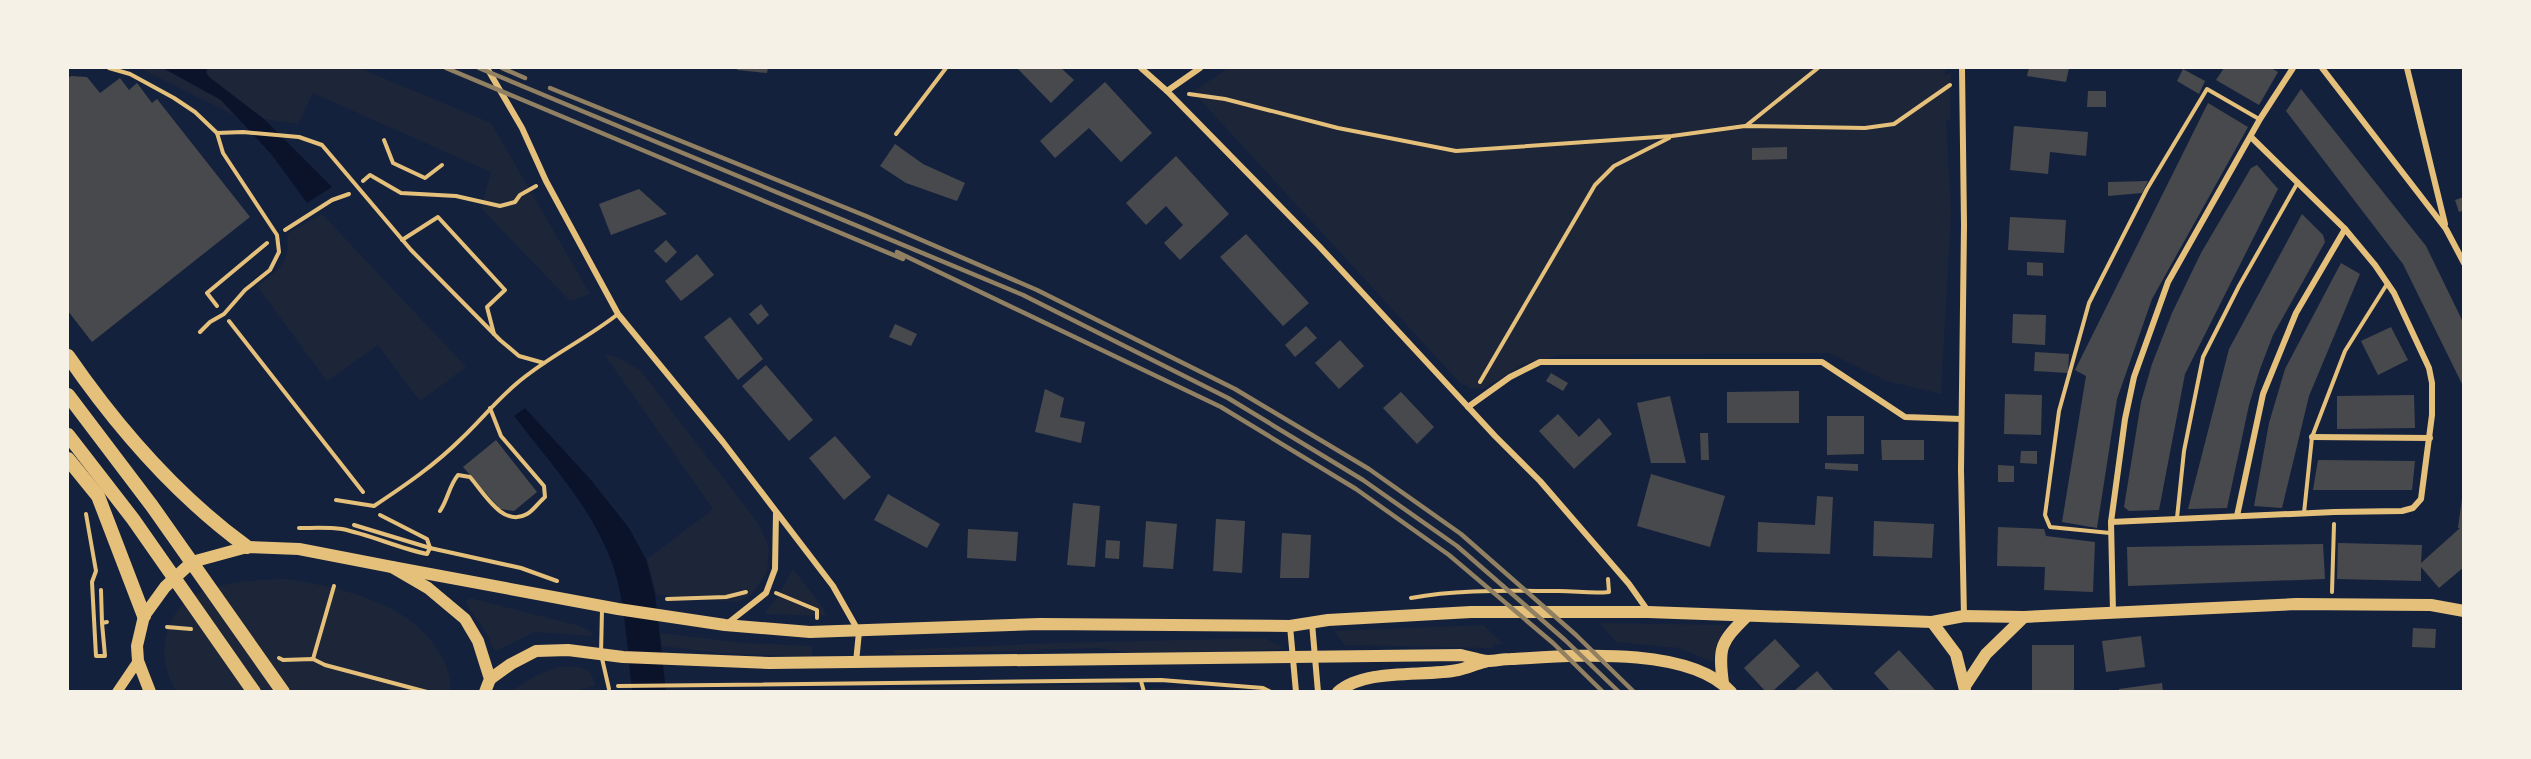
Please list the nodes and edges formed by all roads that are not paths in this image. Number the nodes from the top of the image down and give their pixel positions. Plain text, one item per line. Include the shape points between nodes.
1 (109, 68) edge
2 (488, 68) edge
3 (946, 68) edge
4 (1141, 68) edge
5 (1200, 68) edge
6 (1962, 68) edge
7 (2293, 68) edge
8 (2322, 68) edge
9 (2407, 68) edge
10 (1167, 91) junction
11 (2260, 119) junction
12 (216, 133) junction
13 (896, 134) dead end
14 (2251, 137) junction
15 (384, 140) dead end
16 (442, 165) dead end
17 (2298, 182) junction
18 (2345, 229) junction
19 (2446, 229) junction
20 (402, 240) junction
21 (2463, 263) edge
22 (2388, 284) junction
23 (618, 314) junction
24 (200, 332) dead end
25 (494, 334) junction
26 (68, 356) edge
27 (544, 363) junction
28 (68, 395) edge
29 (1468, 407) junction
30 (490, 408) junction
31 (1961, 418) junction
32 (68, 435) edge
33 (2312, 436) junction
34 (2430, 438) junction
35 (68, 459) edge
36 (336, 500) dead end
37 (440, 511) dead end
38 (776, 512) junction
39 (2304, 514) junction
40 (2237, 516) junction
41 (2177, 518) junction
42 (2111, 522) junction
43 (2110, 533) junction
44 (247, 547) junction
45 (392, 567) junction
46 (602, 606) junction
47 (2463, 610) edge
48 (1648, 612) junction
49 (2113, 612) junction
50 (144, 616) junction
51 (1964, 616) junction
52 (1746, 617) junction
53 (2024, 617) junction
54 (1932, 622) junction
55 (1312, 623) junction
56 (725, 625) junction
57 (1290, 626) junction
58 (859, 632) junction
59 (601, 654) junction
60 (1315, 655) junction
61 (1292, 657) junction
62 (138, 661) junction
63 (1488, 661) junction
64 (856, 662) junction
65 (490, 679) junction
66 (1727, 687) edge
67 (609, 689) road end
68 (1965, 689) edge
69 (117, 692) edge
70 (150, 692) edge
71 (254, 692) edge
72 (283, 692) edge
73 (484, 692) edge
74 (1296, 692) edge
75 (1318, 692) edge
76 (1338, 692) edge

1 - 12 lane via 130,74 174,98
2 - 23 street
3 - 13 lane
4 - 10 street
5 - 10 street
6 - 31 street
7 - 11 street
8 - 19 street
9 - 19 street
10 - 29 street
11 - 14 street
11 - 43 lane via 2206,89 2146,189 2089,303 2059,411 2045,515 2050,527
12 - 20 lane via 299,137 322,146
12 - 24 lane via 223,153 277,235 279,252 270,270
14 - 17 street
14 - 42 street via 2168,282 2152,324 2125,419
15 - 16 lane via 393,163 425,178
17 - 18 street
17 - 41 lane via 2203,357 2184,451
18 - 22 street
18 - 40 street via 2296,313 2263,394
19 - 21 street
20 - 25 lane
20 - 25 lane via 438,217 505,290 487,307
22 - 33 lane via 2345,351
22 - 34 street via 2429,368
23 - 27 lane
23 - 38 street
25 - 27 lane via 519,356
26 - 44 highway via 96,396 153,461 214,523
27 - 30 lane
28 - 72 highway
29 - 31 street via 1510,377 1540,362 1822,362 1905,417
29 - 48 street via 1540,481
30 - 36 lane via 460,441 374,506
30 - 37 lane via 501,436 544,486 545,497 527,514 514,518 503,514 470,477 458,475
31 - 51 street
32 - 71 highway via 133,519
33 - 34 street
33 - 39 lane
34 - 39 street via 2421,499 2413,508
35 - 50 highway via 98,496
38 - 56 street via 775,569 766,593
38 - 58 street via 833,586
39 - 40 street
40 - 41 street
41 - 42 street
42 - 43 street
43 - 49 street
44 - 45 main road via 299,549
44 - 50 main road via 192,562 165,587
45 - 46 main road
45 - 65 main road via 446,600 465,619 478,641
46 - 56 main road
46 - 59 lane
47 - 49 main road via 2431,605 2296,604
48 - 52 main road
48 - 55 main road via 1471,612
49 - 53 main road
50 - 62 main road
51 - 53 main road
51 - 54 main road
52 - 54 main road
52 - 66 main road via 1726,637 1719,658
53 - 68 main road via 1986,654
54 - 68 main road via 1956,654
55 - 57 main road
55 - 60 street
56 - 58 main road
57 - 58 main road via 1040,624
57 - 61 street
58 - 64 street
59 - 64 main road
59 - 65 main road via 536,651
59 - 67 lane
60 - 61 main road
60 - 63 main road via 1461,655
60 - 75 street
61 - 64 main road
61 - 74 street
62 - 69 street
62 - 70 main road
63 - 66 main road via 1629,657 1666,661 1697,668
63 - 76 main road via 1456,670 1358,681
65 - 73 main road

